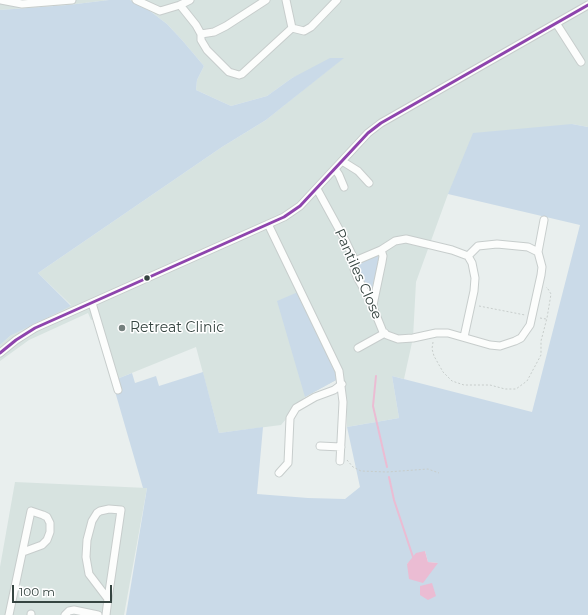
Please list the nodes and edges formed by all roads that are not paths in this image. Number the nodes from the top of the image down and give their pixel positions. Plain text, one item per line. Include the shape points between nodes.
1 (72, 0) edge
2 (136, 0) edge
3 (190, 0) edge
4 (266, 0) edge
5 (286, 0) edge
6 (337, 0) edge
7 (2, 2) edge
8 (180, 5) junction
9 (588, 5) edge
10 (556, 23) junction
11 (292, 28) junction
12 (201, 34) junction
13 (581, 62) dead end
14 (342, 161) junction
15 (335, 170) junction
16 (369, 183) dead end
17 (344, 187) dead end
18 (317, 189) junction
19 (544, 220) dead end
20 (268, 224) junction
21 (381, 250) junction
22 (538, 252) junction
23 (468, 256) junction
24 (355, 261) junction
25 (92, 303) junction
26 (372, 306) junction
27 (385, 333) junction
28 (464, 337) junction
29 (358, 348) dead end
30 (0, 353) edge
31 (342, 384) junction
32 (118, 390) dead end
33 (320, 446) dead end
34 (279, 473) dead end
35 (23, 552) junction
36 (108, 599) junction
37 (8, 615) edge
38 (65, 615) edge
39 (98, 615) edge
40 (106, 615) edge

1 - 7 street via 22,4
2 - 8 street via 160,11
3 - 8 street
4 - 12 street via 226,26 214,32
5 - 11 street
6 - 11 street via 311,27 304,31
8 - 12 street
9 - 10 street
10 - 13 street
10 - 14 street via 381,123
11 - 12 street via 239,75 230,72 207,50 201,40
14 - 15 street
14 - 16 street
15 - 17 street
15 - 18 street
18 - 20 street via 300,206
18 - 24 street, Pantiles Close
19 - 22 street, Pantiles Close
20 - 25 street
20 - 31 street via 339,371
21 - 23 street via 395,241 406,239
21 - 24 street
21 - 26 street via 383,256
22 - 23 street via 528,247 497,244 478,246
22 - 28 street, Pantiles Close via 542,267 530,325 521,338 500,346
23 - 28 street via 475,278
24 - 26 street, Pantiles Close via 357,277
25 - 30 street via 35,328
25 - 32 street
26 - 27 street, Pantiles Close
27 - 28 street, Pantiles Close via 398,339 432,333
27 - 29 street
31 - 33 street via 340,454
31 - 34 street via 296,408 290,418 288,463
35 - 35 street via 42,545 47,540 50,532 47,517 31,511
35 - 37 street
36 - 36 street via 89,574 86,558 92,521 97,513 109,509 121,510
36 - 40 street
38 - 39 street via 74,610

